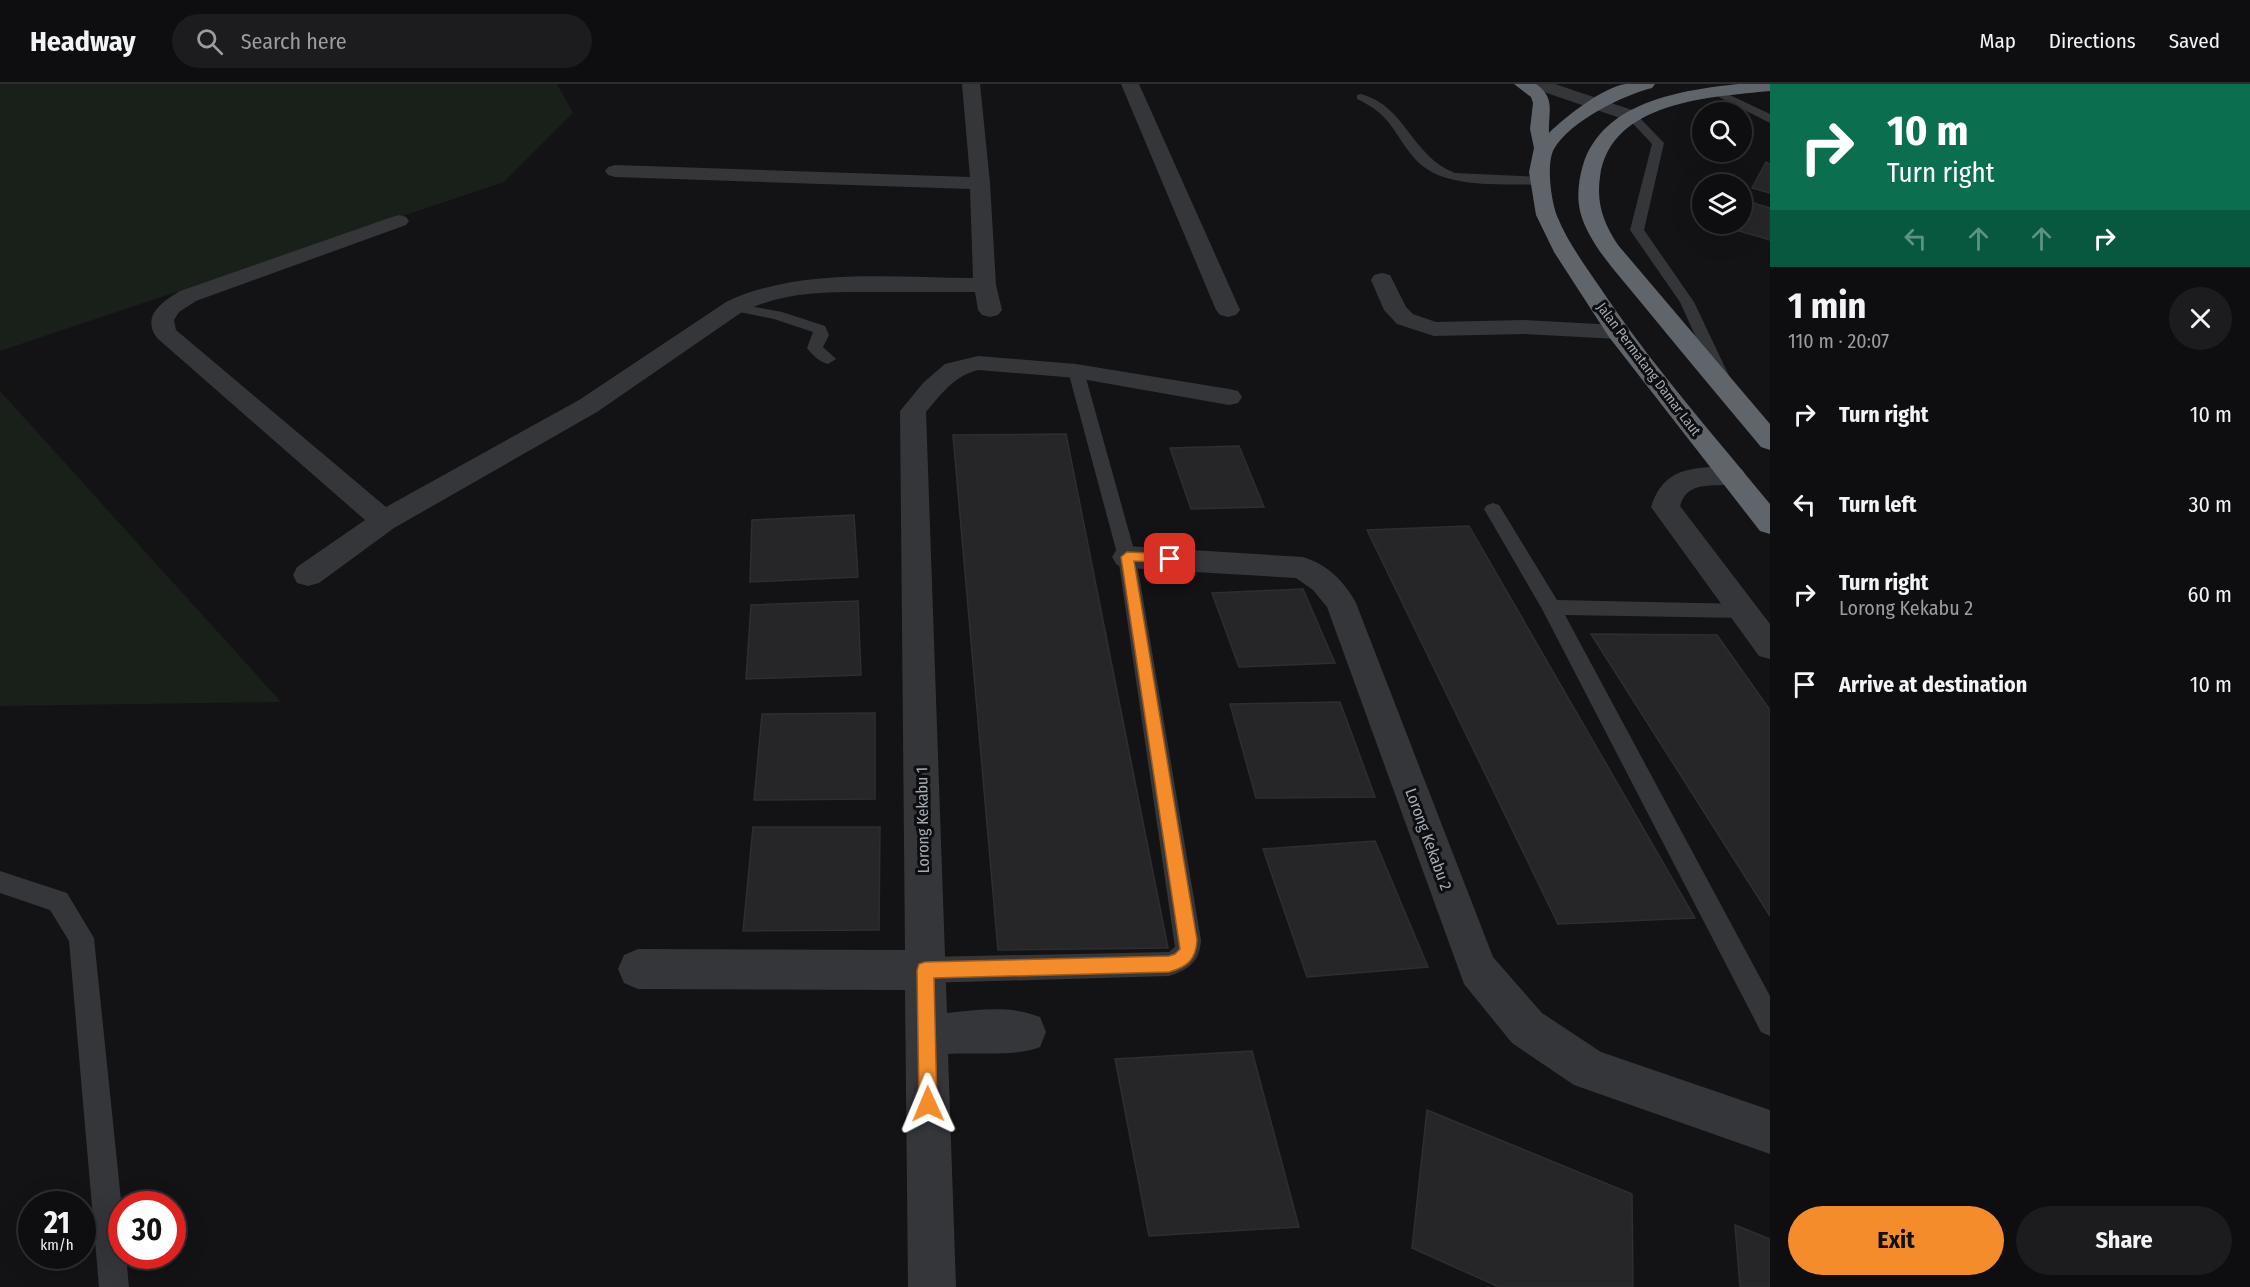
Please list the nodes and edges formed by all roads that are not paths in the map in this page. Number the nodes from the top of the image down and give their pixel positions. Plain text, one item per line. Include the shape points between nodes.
1 (971, 84) edge
2 (1130, 84) edge
3 (1523, 84) edge
4 (1538, 84) edge
5 (1646, 84) edge
6 (1770, 86) edge
7 (1717, 92) junction
8 (1361, 97) dead end
9 (1596, 104) junction
10 (1632, 116) junction
11 (1770, 119) edge
12 (1544, 148) junction
13 (615, 171) dead end
14 (1540, 181) junction
15 (980, 183) junction
16 (399, 220) dead end
17 (1382, 280) dead end
18 (985, 285) junction
19 (734, 307) junction
20 (990, 310) dead end
21 (1228, 310) dead end
22 (1617, 332) junction
23 (828, 359) dead end
24 (1076, 371) junction
25 (1729, 394) junction
26 (1229, 397) dead end
27 (1770, 441) edge
28 (1732, 477) junction
29 (1493, 509) dead end
30 (384, 521) junction
31 (1770, 524) edge
32 (1127, 557) junction
33 (308, 575) dead end
34 (1551, 607) junction
35 (1744, 611) junction
36 (1770, 647) edge
37 (0, 882) edge
38 (638, 969) dead end
39 (925, 970) junction
40 (1770, 1023) edge
41 (1025, 1032) dead end
42 (927, 1035) junction
43 (1770, 1132) edge
44 (114, 1287) edge
45 (932, 1287) edge

1 - 15 street
2 - 21 street
3 - 12 highway, Jalan Permatang Damar Laut via 1539,95 1543,103 1539,131
4 - 9 street
5 - 9 highway
6 - 7 highway
7 - 10 highway via 1668,102
7 - 11 lane
8 - 14 lane via 1385,110 1415,153 1441,173 1453,177
9 - 10 street
9 - 12 highway via 1570,122
10 - 25 lane via 1658,143 1638,230 1688,302
10 - 25 highway via 1610,133 1594,160 1586,188 1592,218 1614,255
12 - 14 highway, Jalan Permatang Damar Laut
13 - 15 street
14 - 22 highway, Jalan Permatang Damar Laut via 1546,215
15 - 18 street
16 - 30 street via 188,296 162,316 160,325
17 - 22 street via 1396,310 1405,319 1434,329 1524,327
18 - 19 street via 814,285 770,291
18 - 20 street
19 - 23 lane via 820,329 815,348
19 - 30 street via 588,406
22 - 28 highway, Jalan Permatang Damar Laut
24 - 26 street
24 - 32 lane
24 - 39 street, Lorong Kekabu 1 via 978,363 954,369 913,411
25 - 27 highway
28 - 31 highway, Jalan Permatang Damar Laut
28 - 35 street via 1696,477 1678,483 1668,493 1665,507
29 - 34 lane
30 - 33 street
32 - 39 lane via 1188,951 1180,961 1169,964
32 - 43 street, Lorong Kekabu 2 via 1303,568 1324,582 1341,603 1478,970 1527,1028 1589,1070
34 - 35 lane
34 - 40 lane
35 - 36 street
37 - 44 lane via 58,902 81,938
38 - 39 street
39 - 42 street, Lorong Kekabu 1
41 - 42 street
42 - 45 street, Lorong Kekabu 1

